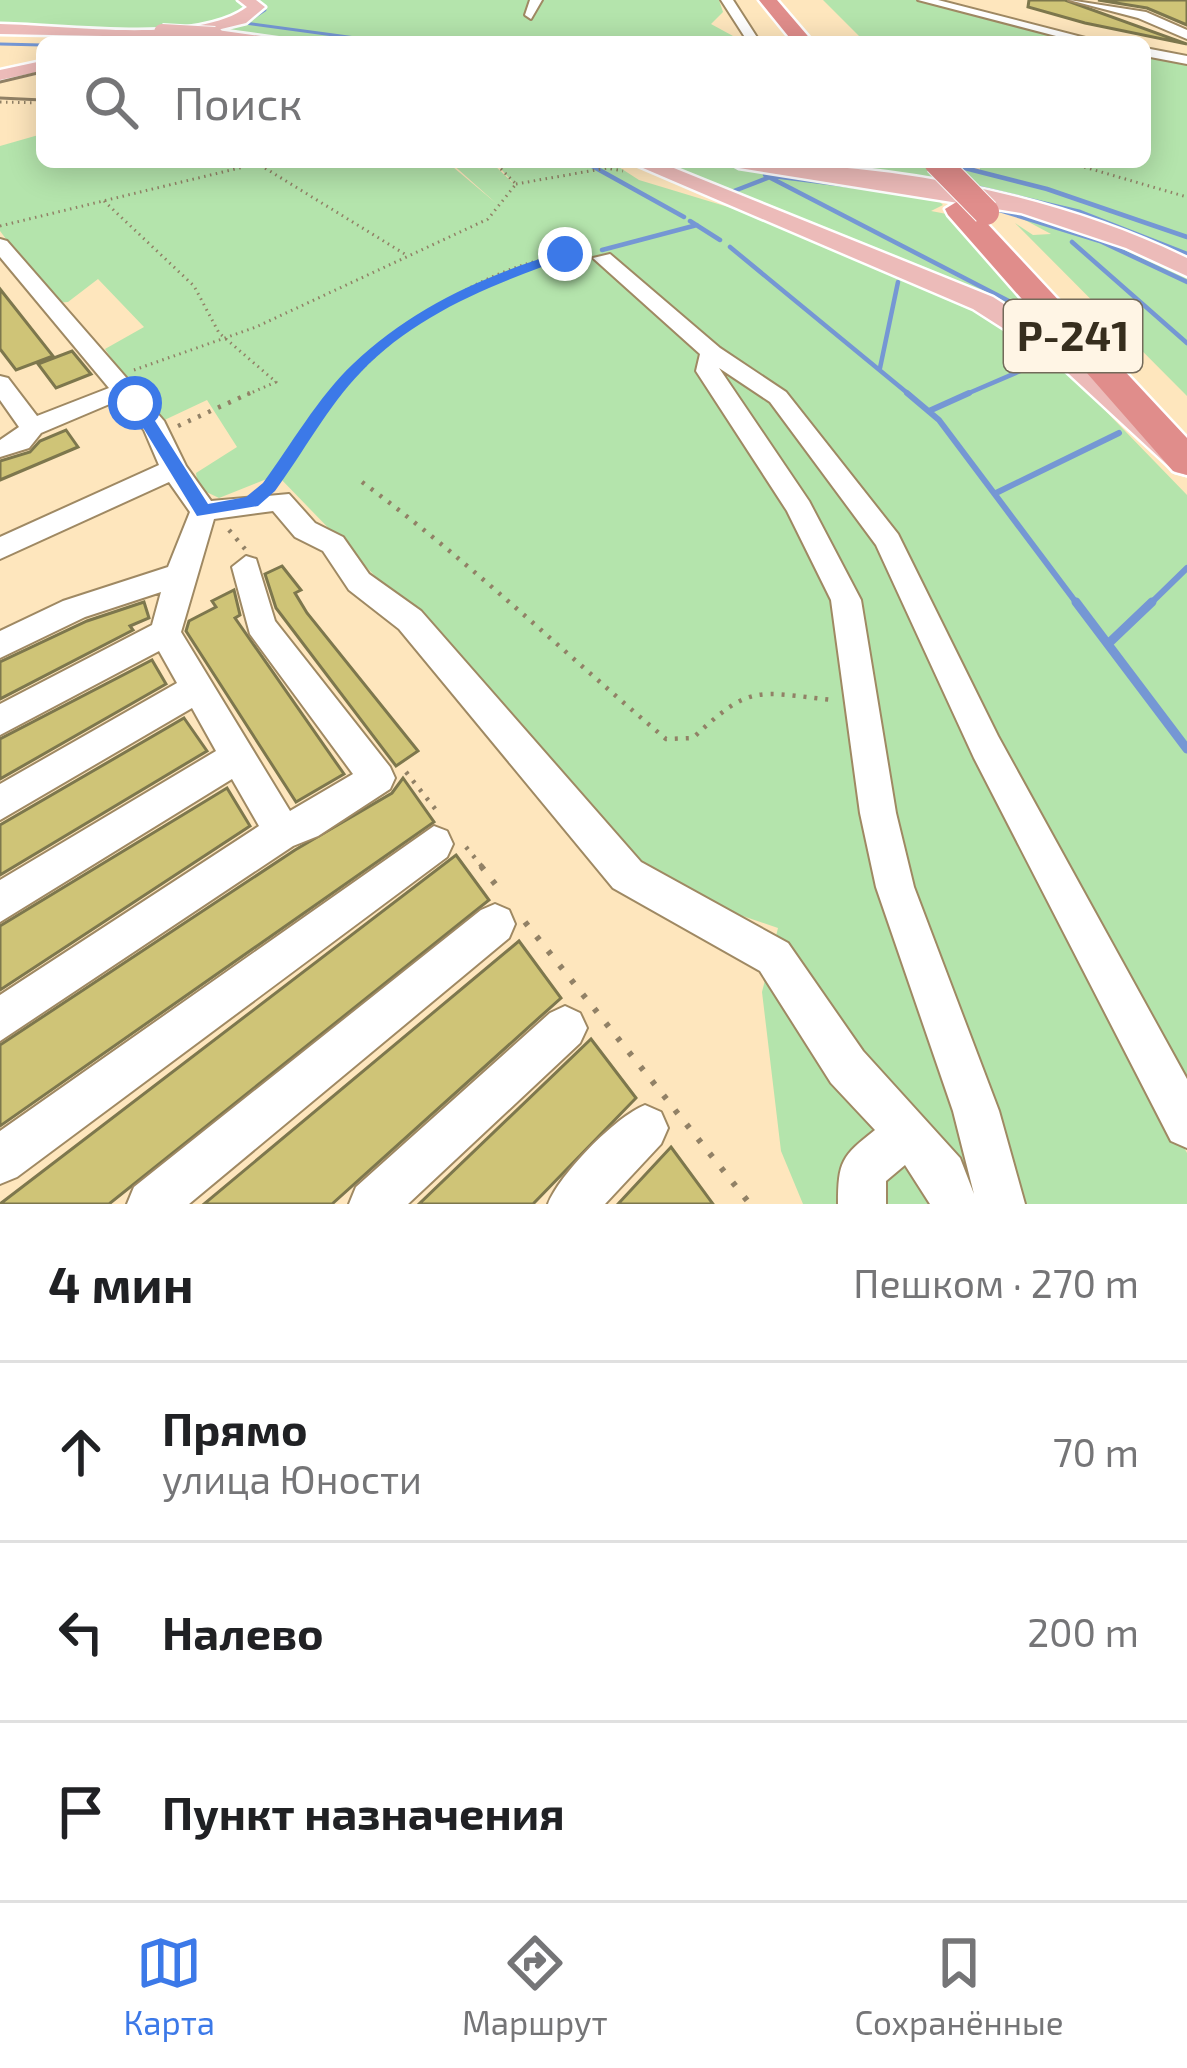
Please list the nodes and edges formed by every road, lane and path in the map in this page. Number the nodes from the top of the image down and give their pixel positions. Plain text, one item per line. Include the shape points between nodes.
1 (246, 0) edge
2 (536, 0) edge
3 (727, 0) edge
4 (768, 0) edge
5 (784, 0) edge
6 (924, 0) edge
7 (1076, 0) edge
8 (985, 6) dead end
9 (1122, 6) edge
10 (1169, 7) dead end
11 (962, 13) junction
12 (531, 15) dead end
13 (1152, 26) junction
14 (1122, 27) dead end
15 (0, 32) edge
16 (99, 36) edge
17 (99, 36) edge
18 (157, 36) edge
19 (750, 36) edge
20 (798, 36) edge
21 (814, 36) edge
22 (1067, 36) edge
23 (1187, 37) edge
24 (1151, 53) edge
25 (1187, 60) edge
26 (36, 68) edge
27 (0, 76) edge
28 (0, 102) edge
29 (36, 103) edge
30 (239, 168) edge
31 (268, 168) edge
32 (500, 168) edge
33 (604, 168) dead end
34 (655, 168) edge
35 (778, 168) edge
36 (921, 168) edge
37 (941, 168) edge
38 (1088, 168) edge
39 (516, 184) junction
40 (1187, 197) edge
41 (104, 201) junction
42 (972, 211) junction
43 (0, 226) edge
44 (0, 245) edge
45 (408, 256) junction
46 (592, 256) joint
47 (1187, 268) edge
48 (225, 338) junction
49 (712, 353) junction
50 (0, 383) edge
51 (115, 384) junction
52 (1187, 417) edge
53 (18, 418) edge
54 (158, 435) junction
55 (0, 449) edge
56 (1187, 463) edge
57 (174, 469) junction
58 (362, 482) dead end
59 (252, 502) junction
60 (204, 512) junction
61 (0, 549) edge
62 (246, 567) joint
63 (180, 574) junction
64 (165, 633) junction
65 (0, 645) edge
66 (197, 688) junction
67 (862, 706) junction
68 (0, 720) edge
69 (238, 756) junction
70 (404, 770) dead end
71 (0, 802) edge
72 (282, 832) junction
73 (448, 837) junction
74 (0, 902) edge
75 (506, 912) junction
76 (0, 1020) edge
77 (566, 1028) dead end
78 (1187, 1125) edge
79 (645, 1128) dead end
80 (910, 1132) junction
81 (0, 1160) edge
82 (151, 1204) edge
83 (373, 1204) edge
84 (572, 1204) edge
85 (750, 1204) edge
86 (862, 1204) edge
87 (954, 1204) edge
88 (1001, 1204) edge

1 - 18 main road via 257,7 246,17
2 - 12 street
3 - 19 street
4 - 20 highway
5 - 21 highway
6 - 11 street
7 - 9 street
8 - 11 street
9 - 10 street
9 - 13 street
11 - 22 street
13 - 14 street
13 - 23 street
15 - 16 main road
15 - 17 main road
24 - 25 street
26 - 27 main road
28 - 29 path
30 - 41 path
31 - 45 path
32 - 39 path
33 - 39 path
34 - 56 main road via 983,303 1066,356
35 - 47 main road via 1023,206
36 - 42 highway, Р-241
37 - 42 highway, Р-241, bridge
38 - 40 path
39 - 45 path via 488,220
41 - 43 path
41 - 48 path via 194,286
42 - 52 highway, Р-241
42 - 56 highway, Р-241
44 - 51 street
45 - 48 path
46 - 49 street
46 - 59 path via 540,260 409,322 354,370
48 - 51 path
48 - 54 path via 276,382
49 - 67 street via 707,371 799,508 846,600
49 - 78 street via 778,397 888,541 986,747
50 - 53 street
51 - 53 street
51 - 54 street
53 - 55 street via 20,442
54 - 57 street
57 - 60 street
57 - 61 street
58 - 67 path via 458,553 666,739 694,738 734,698 757,692
59 - 60 street
59 - 80 street via 279,501 305,530 333,544 359,582 410,620 628,875 774,956 847,1067
60 - 62 path via 244,548
60 - 63 street
62 - 72 street via 261,625 377,778
63 - 64 street
63 - 65 street
64 - 66 street
64 - 68 street
66 - 69 street
66 - 71 street
67 - 88 street via 895,887
69 - 72 street
69 - 74 street
70 - 73 path
72 - 76 street
73 - 75 path
73 - 81 street
75 - 82 street
75 - 85 path
77 - 83 street
79 - 84 street
80 - 86 street via 862,1170
80 - 87 street via 944,1175

